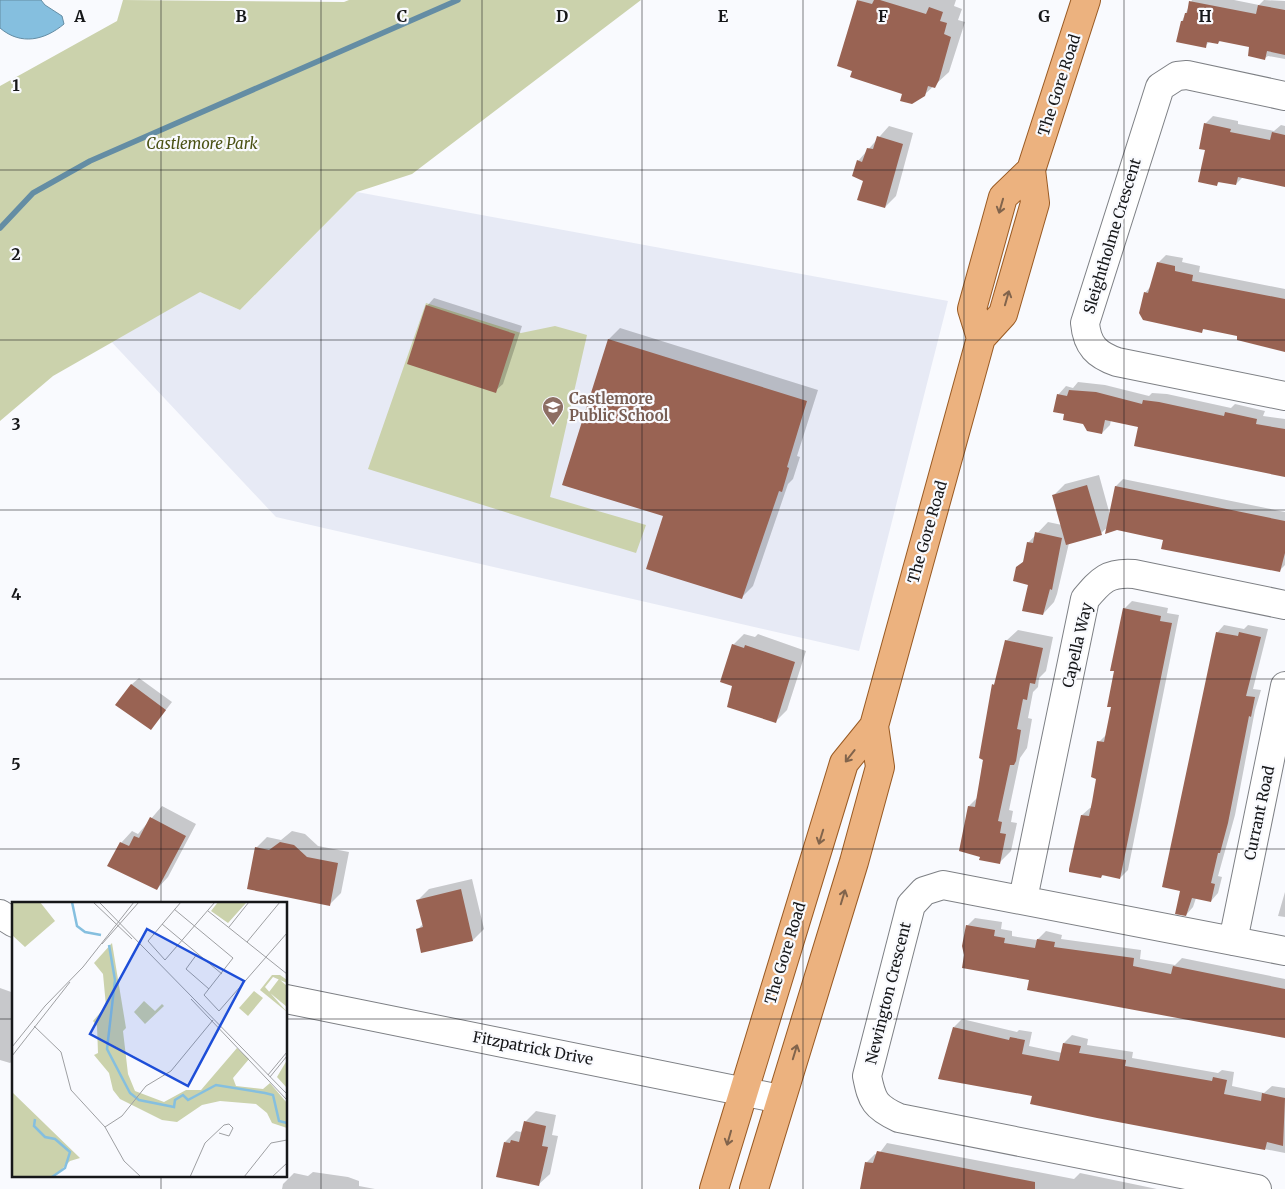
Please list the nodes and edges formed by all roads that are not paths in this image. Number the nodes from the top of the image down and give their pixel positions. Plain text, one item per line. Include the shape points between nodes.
1 (1086, 0) edge
2 (1285, 96) edge
3 (1285, 396) edge
4 (1285, 604) edge
5 (1285, 686) edge
6 (874, 726) junction
7 (1023, 899) junction
8 (0, 914) edge
9 (12, 922) edge
10 (1232, 940) junction
11 (1285, 951) edge
12 (288, 999) edge
13 (742, 1091) junction
14 (780, 1099) junction
15 (714, 1189) edge
16 (754, 1189) edge
17 (1257, 1189) edge

1 - 6 main road, The Gore Road via 1031,170 1035,203 1003,314 981,338
2 - 3 street, Sleightholme Crescent via 1187,75 1177,76 1160,86 1085,323 1086,334 1100,356
4 - 7 street, Capella Way via 1134,574 1119,573 1100,581 1085,599
5 - 10 street, Currant Road
6 -> 13 main road, The Gore Road via 844,763
14 -> 6 main road, The Gore Road via 880,768
7 - 10 street, Newington Crescent
7 - 17 street, Newington Crescent via 943,885 924,891 911,905 867,1076 871,1098 882,1110 913,1121
8 - 9 street
10 - 11 street, Newington Crescent
12 - 13 street, Fitzpatrick Drive
13 - 14 street, Fitzpatrick Drive
13 -> 15 main road, The Gore Road
14 - 16 main road, The Gore Road

